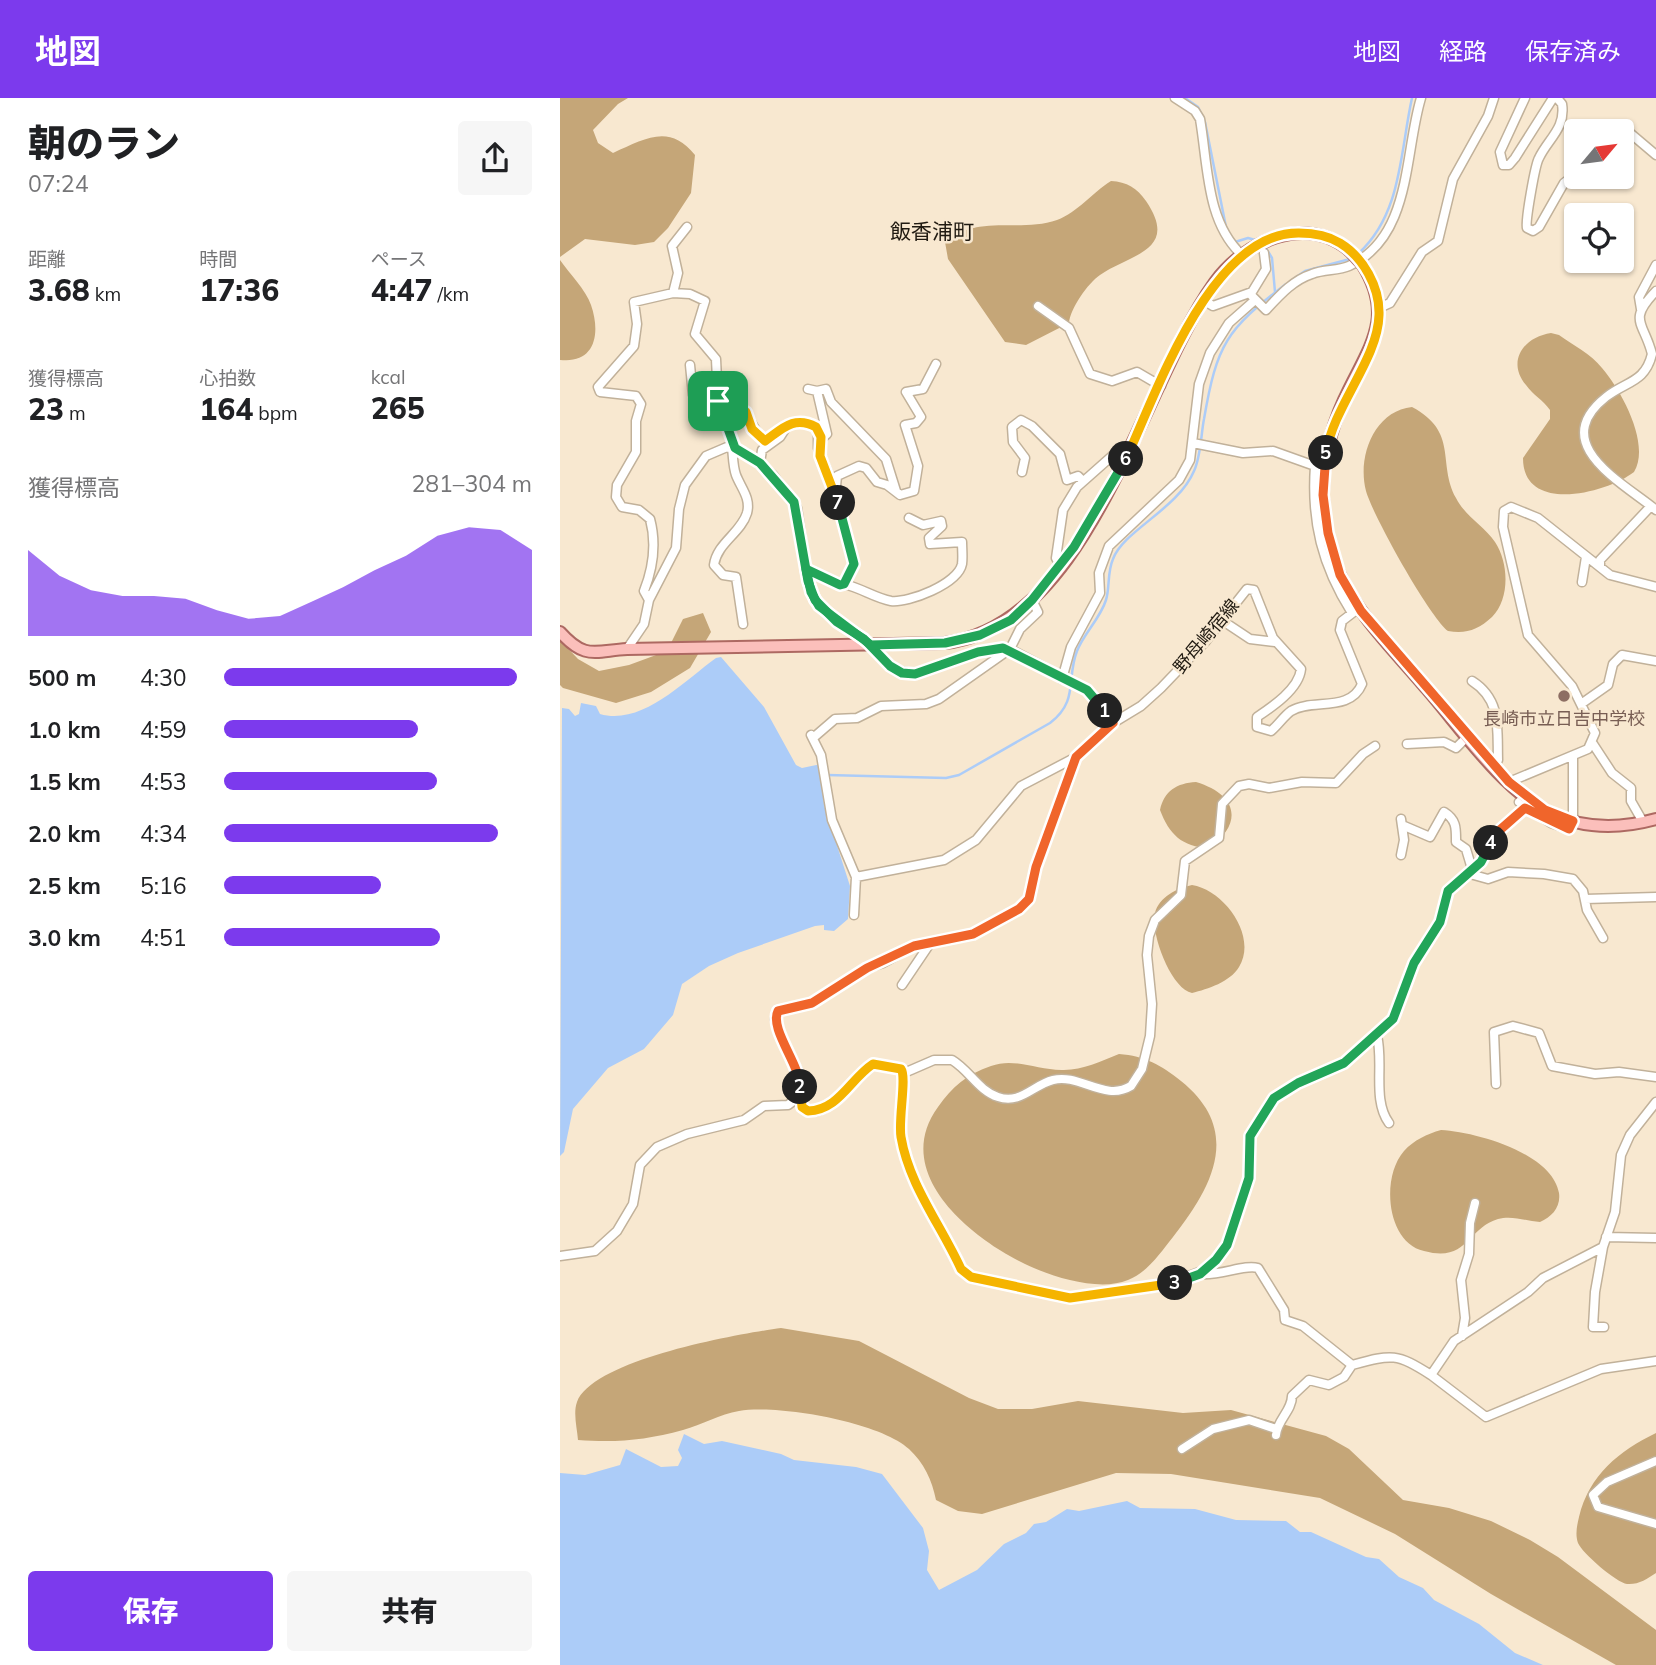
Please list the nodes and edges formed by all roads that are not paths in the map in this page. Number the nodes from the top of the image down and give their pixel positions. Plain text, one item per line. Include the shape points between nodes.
1 (1175, 98) edge
2 (1494, 98) edge
3 (1525, 98) edge
4 (1555, 98) edge
5 (1421, 99) edge
6 (1634, 136) edge
7 (1656, 155) edge
8 (1564, 187) edge
9 (687, 227) dead end
10 (1262, 246) junction
11 (1242, 255) junction
12 (1656, 265) edge
13 (1656, 291) edge
14 (673, 293) junction
15 (1203, 300) junction
16 (1256, 301) junction
17 (1038, 306) dead end
18 (1379, 308) junction
19 (1641, 309) junction
20 (936, 364) dead end
21 (690, 365) dead end
22 (1161, 386) junction
23 (718, 401) junction
24 (787, 426) junction
25 (820, 440) junction
26 (1193, 443) junction
27 (734, 448) junction
28 (1129, 452) junction
29 (760, 463) junction
30 (1022, 472) dead end
31 (1083, 481) junction
32 (896, 491) junction
33 (1653, 508) edge
34 (842, 516) junction
35 (909, 518) dead end
36 (1587, 557) junction
37 (1060, 565) junction
38 (1600, 567) junction
39 (806, 569) junction
40 (1582, 582) dead end
41 (844, 584) junction
42 (1656, 587) edge
43 (649, 600) junction
44 (1032, 600) junction
45 (1355, 610) junction
46 (1223, 621) junction
47 (743, 624) dead end
48 (560, 632) edge
49 (1275, 642) junction
50 (871, 645) junction
51 (627, 649) junction
52 (1010, 649) junction
53 (1656, 662) edge
54 (1064, 680) junction
55 (1472, 681) dead end
56 (1581, 704) junction
57 (1113, 723) junction
58 (1468, 736) junction
59 (1407, 744) dead end
60 (1593, 744) junction
61 (1375, 746) dead end
62 (1076, 757) junction
63 (1573, 757) junction
64 (1494, 765) junction
65 (1509, 782) junction
66 (1656, 819) edge
67 (1573, 821) junction
68 (1643, 822) junction
69 (1401, 855) dead end
70 (1471, 871) junction
71 (856, 877) junction
72 (1656, 897) edge
73 (1585, 898) junction
74 (854, 915) dead end
75 (1603, 938) dead end
76 (931, 942) junction
77 (902, 985) dead end
78 (1377, 1036) junction
79 (904, 1073) junction
80 (1656, 1077) edge
81 (1496, 1084) dead end
82 (799, 1091) junction
83 (1656, 1101) edge
84 (1389, 1123) dead end
85 (1475, 1203) dead end
86 (1606, 1237) junction
87 (1656, 1238) edge
88 (1603, 1247) junction
89 (560, 1256) edge
90 (1200, 1274) junction
91 (1604, 1327) dead end
92 (1462, 1336) junction
93 (1656, 1361) edge
94 (1352, 1365) junction
95 (1431, 1375) junction
96 (1182, 1449) dead end
97 (1656, 1461) edge
98 (1656, 1524) edge

1 - 11 street via 1200,119 1212,198 1227,242
2 - 18 street via 1453,179 1438,241 1422,252 1390,303
3 - 4 street via 1500,152 1503,165 1515,158
4 - 8 street via 1562,104 1562,117 1537,162 1527,228 1539,228
5 - 16 street via 1397,210 1376,247 1347,267 1305,277 1266,310
6 - 7 street
9 - 14 street via 672,246 678,273
10 - 11 main road
10 - 16 street via 1266,269
10 - 18 main road, bridge via 1295,233 1319,234 1349,250 1362,264
11 - 15 main road
12 - 19 street via 1639,297
13 - 19 street
14 - 23 street via 705,301 695,334 716,359
14 - 43 street via 634,302 634,346 598,387 607,394 636,396 641,404 636,452 619,476 617,497 622,507 639,510 650,519 654,552 644,591
15 - 16 street via 1213,306
15 - 22 main road
16 - 26 street via 1229,323 1210,353 1199,384
17 - 22 street via 1069,328 1090,374 1112,381 1137,372
18 - 45 main road via 1376,334 1335,422 1324,469 1325,521
19 - 33 street via 1638,320 1650,345 1649,364 1639,379 1606,397 1588,419 1583,434 1584,446 1596,462
20 - 32 street via 923,389 906,392 921,417 905,425 918,466 916,488 903,496
21 - 23 street via 693,395
22 - 28 main road
23 - 24 street via 746,412 752,429 765,441
23 - 27 street
24 - 25 street via 808,423 816,427
24 - 29 street via 762,450
25 - 32 street via 827,437 827,425 813,390 826,389 831,402 886,459
25 - 34 street via 820,456
26 - 45 street via 1243,453 1273,451 1315,466 1316,531 1326,567
26 - 54 street via 1190,460 1169,493 1109,546 1099,573 1096,602 1071,647
27 - 29 street
27 - 43 street via 706,456 689,478 678,509 676,548
27 - 47 street via 735,474 748,508 719,549 714,565 723,575 736,577
28 - 31 street via 1121,448
28 - 37 main road
29 - 39 street via 794,502
30 - 31 street via 1025,458 1011,435 1012,427 1021,420 1060,454 1067,480 1078,476
31 - 37 street via 1063,510 1056,558
32 - 34 street via 877,482 863,466 847,469 835,479
33 - 38 street via 1600,559
34 - 41 street via 854,564
35 - 41 street via 923,525 942,521 929,538 930,544 962,542 961,568 915,600 876,597
36 - 38 street
36 - 40 street
36 - 56 street via 1528,512 1511,507 1502,513 1528,635
37 - 44 main road
38 - 42 street via 1618,579
39 - 41 street via 834,584
39 - 50 street via 819,606
43 - 51 street via 644,624
44 - 50 main road via 1002,625 957,641
44 - 52 street via 1038,612 1020,629
45 - 49 street, 野母崎宿線 via 1341,623 1340,634 1361,687 1337,703 1293,710 1265,732 1258,727 1257,717 1278,702 1301,674 1300,665
45 - 58 main road
46 - 49 street via 1250,639
46 - 49 street, 野母崎宿線 via 1244,590 1251,588 1259,597
46 - 57 street, 野母崎宿線 via 1161,688
48 - 51 main road via 586,653
50 - 51 main road
50 - 52 street via 890,666 907,674 929,671 985,649
52 - 54 street
52 - 71 street via 939,699 926,704 881,705 857,718 835,719 812,736 821,755 831,820
53 - 56 street via 1622,655 1608,685
54 - 57 street via 1095,698
55 - 64 street via 1489,694 1497,713 1499,760
56 - 60 street via 1595,733
57 - 62 street, 野母崎宿線
58 - 59 street via 1456,748 1444,742
58 - 64 main road
60 - 63 street
60 - 68 street via 1612,773 1631,788 1631,801
61 - 79 street via 1336,783 1302,782 1269,788 1244,785 1222,804 1219,838 1185,861 1181,895 1151,929 1147,955 1150,1036 1142,1069 1131,1087 1114,1091 1068,1079 1054,1080 1026,1095 1004,1099 985,1090 952,1060 934,1060
62 - 71 street via 1021,786 988,830 957,854 930,864
62 - 76 street via 1029,899 973,934
63 - 65 street
63 - 67 street
64 - 65 main road
65 - 67 main road via 1545,810
66 - 68 main road
67 - 68 main road via 1601,826
67 - 70 street via 1569,829 1561,828 1522,805
69 - 70 street via 1402,822 1430,837 1444,813 1455,822 1457,842 1466,849
70 - 73 street via 1488,879 1508,872 1555,875 1577,882
70 - 78 street via 1448,891 1440,922 1414,963 1402,1002
71 - 74 street
72 - 73 street
73 - 75 street
76 - 77 street
76 - 82 street via 867,968 812,1003 778,1011 777,1027 796,1065
78 - 84 street via 1382,1055 1381,1107
78 - 90 street via 1344,1063 1274,1098 1250,1136 1249,1178 1231,1237 1220,1256
79 - 82 street via 892,1065 873,1064 832,1104 816,1111 804,1109
79 - 90 street via 898,1115 907,1162 961,1269 971,1277 1070,1298 1163,1286
80 - 81 street via 1552,1066 1539,1033 1513,1026 1494,1032
82 - 89 street via 788,1105 764,1106 744,1119 687,1134 648,1153 636,1175 633,1204 617,1231 595,1251
83 - 86 street via 1621,1155 1615,1212
85 - 92 street via 1461,1280
86 - 87 street
86 - 88 street
88 - 91 street via 1593,1327
88 - 92 street via 1543,1278
90 - 94 street via 1258,1268 1284,1310 1285,1320 1303,1326
92 - 95 street
93 - 95 street via 1601,1369 1486,1417
94 - 95 street via 1403,1357
94 - 96 street via 1344,1377 1329,1385 1304,1382 1292,1396 1276,1432 1249,1420 1213,1429
97 - 98 street via 1607,1482 1593,1495 1598,1507

